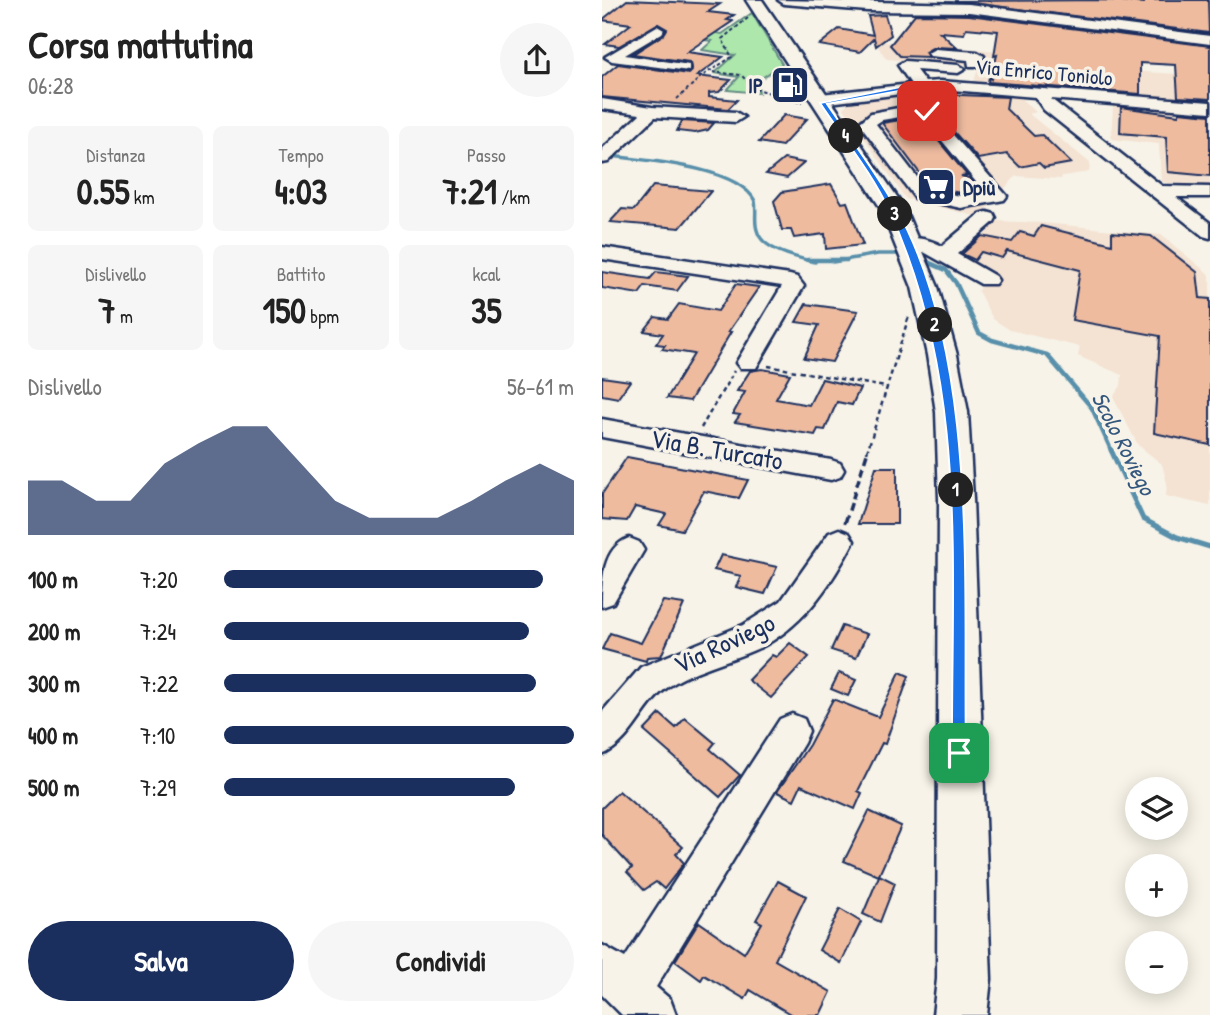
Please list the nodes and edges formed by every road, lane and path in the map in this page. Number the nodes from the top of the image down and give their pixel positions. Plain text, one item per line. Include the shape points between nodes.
1 (784, 0) edge
2 (753, 8) edge
3 (657, 30) dead end
4 (1210, 40) edge
5 (605, 59) edge
6 (684, 68) dead end
7 (904, 68) junction
8 (711, 72) junction
9 (969, 75) junction
10 (876, 92) junction
11 (1043, 93) junction
12 (1063, 95) junction
13 (816, 99) junction
14 (602, 104) edge
15 (1210, 107) edge
16 (919, 108) junction
17 (657, 111) junction
18 (1060, 114) junction
19 (736, 117) dead end
20 (606, 154) edge
21 (1159, 191) junction
22 (1210, 192) edge
23 (987, 218) dead end
24 (1210, 232) edge
25 (602, 253) edge
26 (920, 254) junction
27 (988, 280) dead end
28 (910, 311) dead end
29 (748, 363) junction
30 (886, 387) junction
31 (602, 428) edge
32 (691, 445) junction
33 (831, 470) dead end
34 (839, 541) joint
35 (629, 550) dead end
36 (602, 594) edge
37 (792, 731) dead end
38 (602, 738) edge
39 (629, 991) edge
40 (967, 1003) edge

1 - 4 street via 961,8
2 - 8 path via 723,37 722,44 732,57
2 - 13 main road
3 - 5 street
5 - 6 street
7 - 9 street, Via Enrico Toniolo
7 - 9 street
7 - 10 street, Via Enrico Toniolo
7 - 16 street
8 - 13 path via 738,75 754,88
8 - 17 path
9 - 11 street, Via Enrico Toniolo
10 - 13 street, Via Enrico Toniolo
10 - 13 street, Via Enrico Toniolo
11 - 12 street, Via Enrico Toniolo
11 - 18 street via 1049,107
12 - 15 street, Via Enrico Toniolo
12 - 18 street via 1057,107
13 - 26 main road
14 - 17 street
16 - 16 street via 877,116 867,123 921,194 961,202 998,196 927,111
17 - 19 street
17 - 20 street
18 - 21 street
21 - 22 street
21 - 24 street
23 - 26 street
25 - 29 street via 790,281 793,286
26 - 27 street
26 - 40 main road via 952,412
28 - 30 path
29 - 30 path
29 - 32 path via 740,362
30 - 34 path
31 - 32 street, Via B. Turcato
32 - 33 street, Via B. Turcato
34 - 38 street, Via Roviego via 792,610 754,635 653,678
35 - 36 street
37 - 39 street

